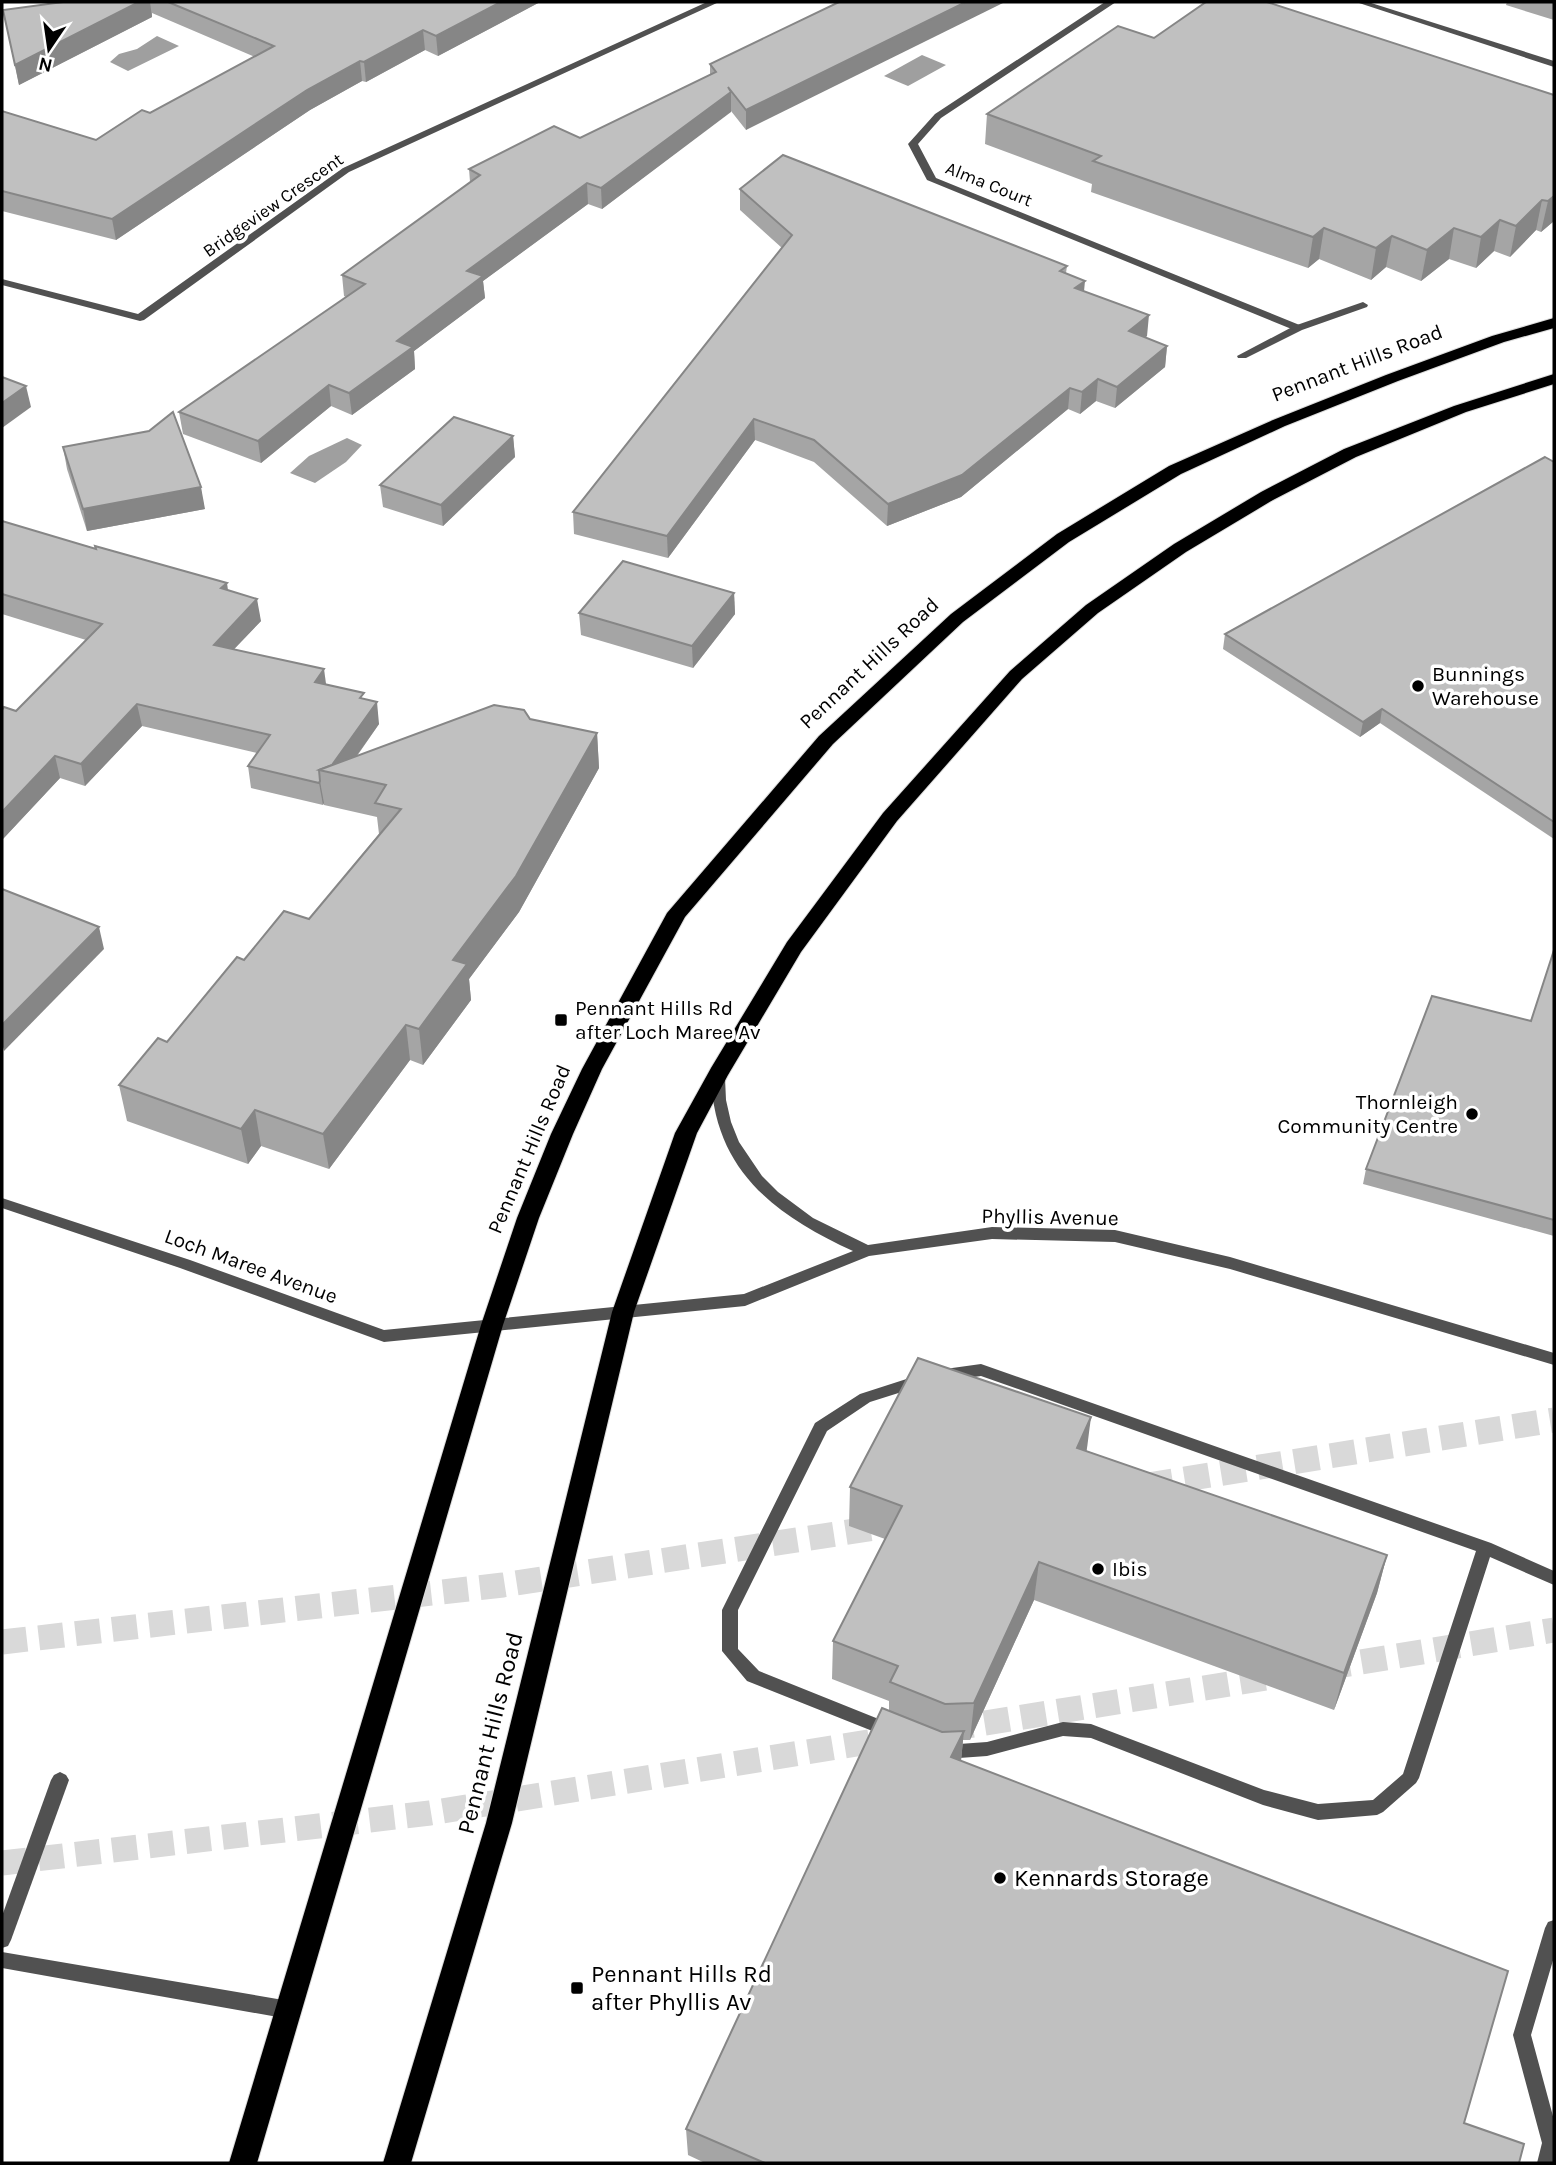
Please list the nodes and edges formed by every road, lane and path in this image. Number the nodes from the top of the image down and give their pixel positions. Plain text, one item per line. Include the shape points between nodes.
1 (714, 2) edge
2 (1111, 2) edge
3 (1360, 2) edge
4 (1554, 64) edge
5 (2, 282) edge
6 (1363, 305) dead end
7 (1554, 323) edge
8 (1298, 328) junction
9 (1242, 356) dead end
10 (1554, 379) edge
11 (718, 1073) junction
12 (2, 1203) edge
13 (867, 1251) junction
14 (623, 1312) junction
15 (492, 1325) junction
16 (1554, 1359) edge
17 (1485, 1548) junction
18 (1554, 1578) edge
19 (903, 1737) edge
20 (928, 1747) edge
21 (60, 1780) dead end
22 (1554, 1928) edge
23 (2, 1940) edge
24 (2, 1960) edge
25 (289, 2010) junction
26 (243, 2163) edge
27 (397, 2163) edge
28 (1546, 2163) edge

1 - 5 street, Bridgeview Crescent via 346,170 139,318
2 - 8 street, Alma Court via 938,116 913,144 932,180
3 - 4 street
6 - 8 street
7 - 15 highway, Pennant Hills Road via 1392,378 1175,470 1063,538 957,618 826,740 677,913 562,1134
8 - 9 street
10 - 11 highway, Pennant Hills Road via 1460,409 1350,453 1180,548 1093,609 1016,675 890,817 794,947
11 - 13 street via 717,1100 733,1148 759,1182 790,1211
11 - 14 highway, Pennant Hills Road via 686,1133
12 - 15 street, Loch Maree Avenue via 384,1336
13 - 14 street, Phyllis Avenue via 746,1300
13 - 16 street, Phyllis Avenue via 992,1233 1115,1236 1230,1263
14 - 15 street
14 - 27 highway, Pennant Hills Road via 499,1823
15 - 25 highway, Pennant Hills Road
17 - 18 street
17 - 19 street via 981,1370 931,1377 865,1398 821,1427 730,1610 730,1651 753,1676
17 - 20 street via 1410,1778 1377,1807 1318,1812 1091,1731 1062,1729 987,1749 941,1752
21 - 23 street
22 - 28 street via 1522,2035 1551,2143
24 - 25 street
25 - 26 highway, Pennant Hills Road

